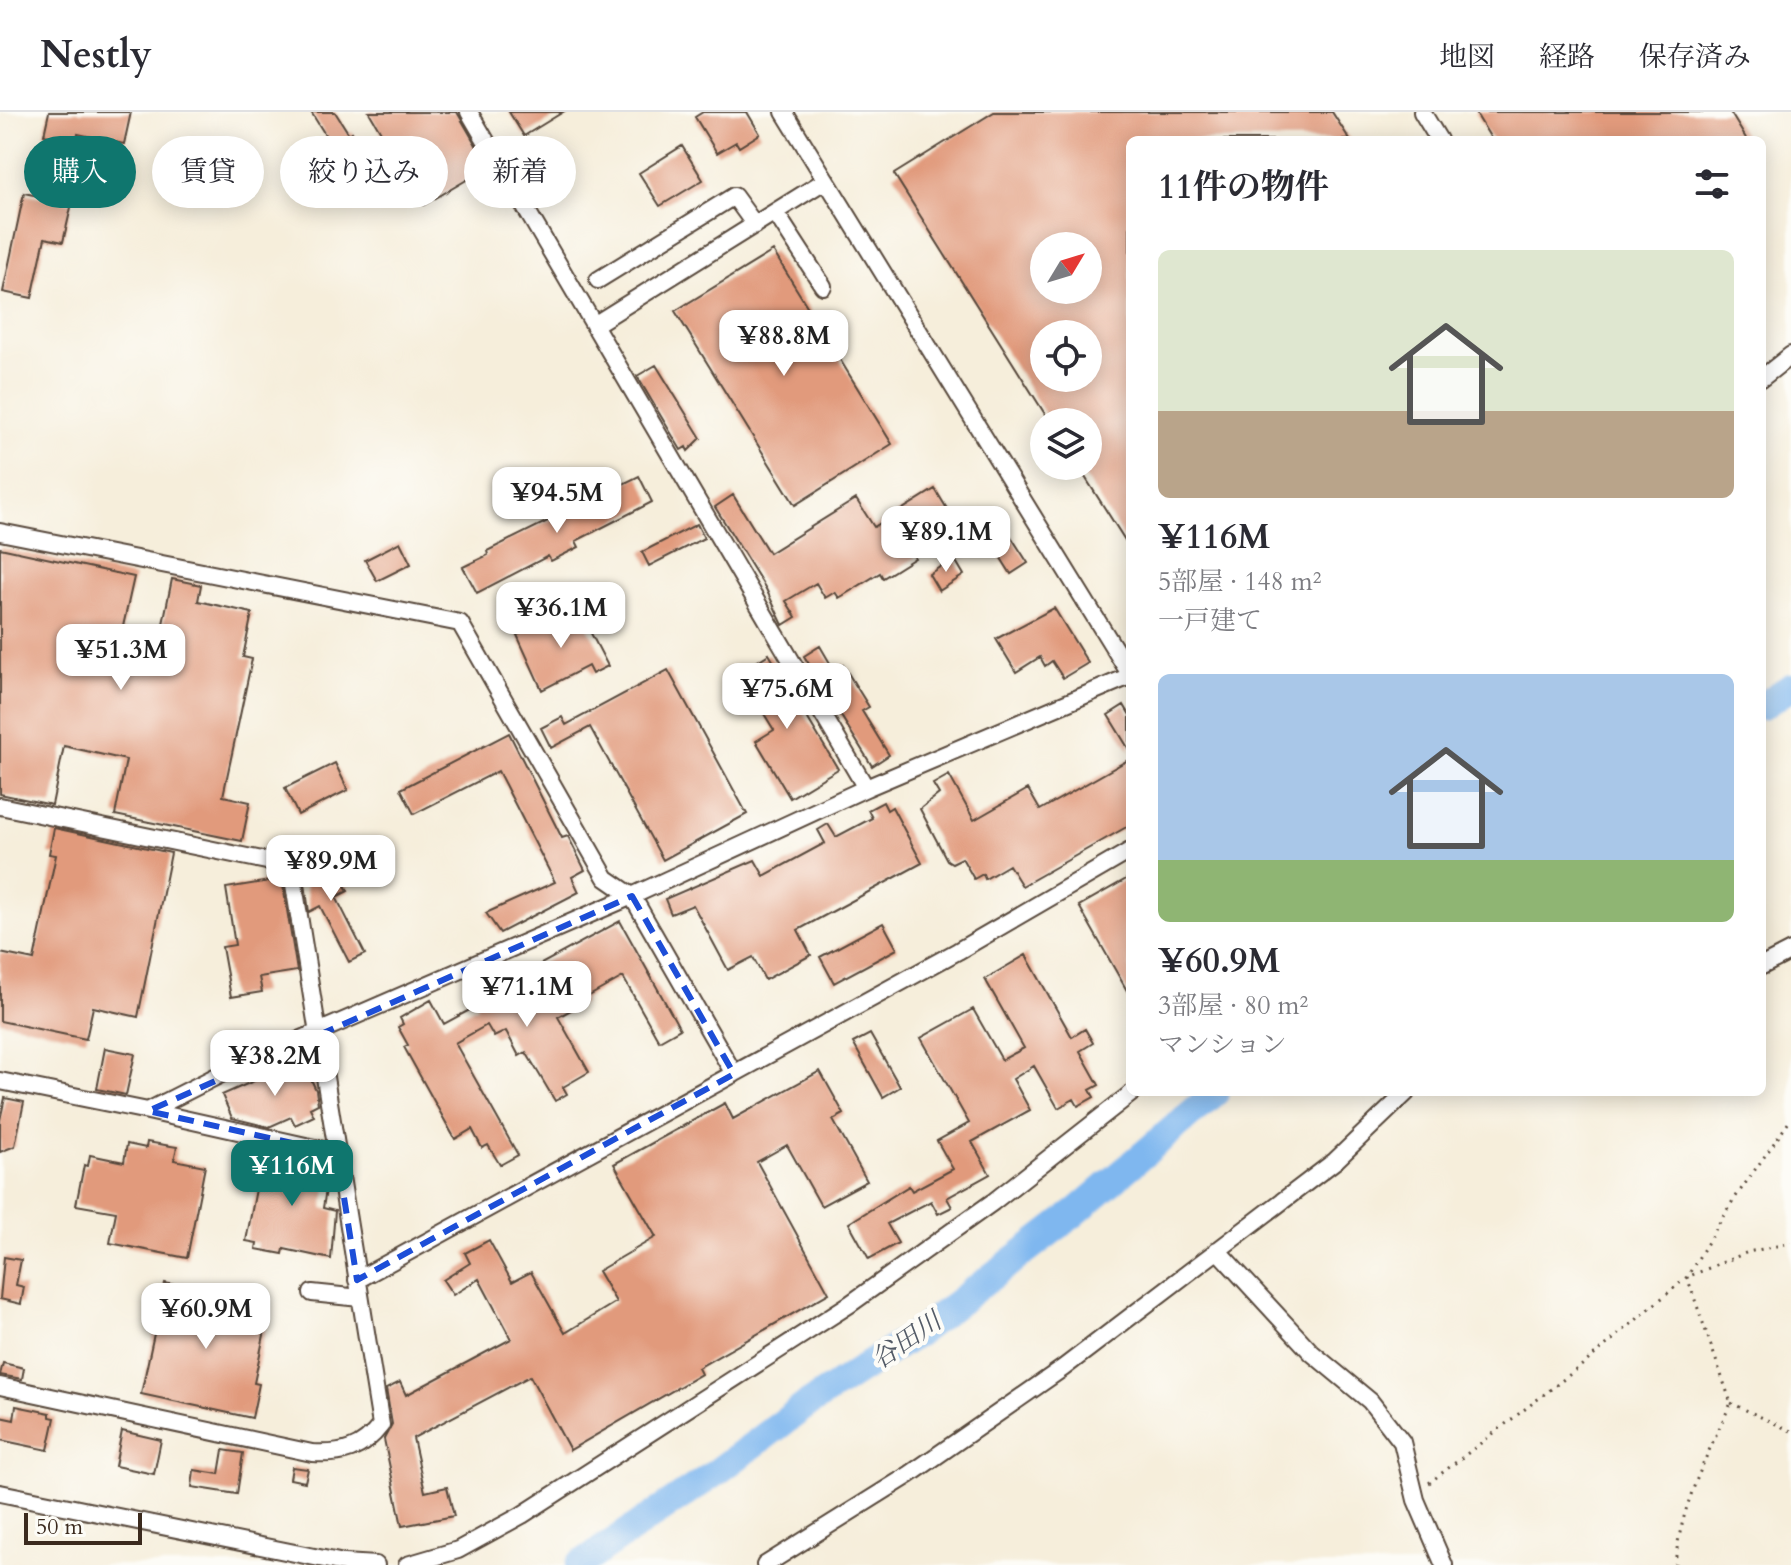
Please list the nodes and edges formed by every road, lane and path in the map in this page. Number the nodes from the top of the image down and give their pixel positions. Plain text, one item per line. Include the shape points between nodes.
1 (469, 112) edge
2 (784, 112) edge
3 (1422, 112) edge
4 (1437, 136) edge
5 (826, 180) junction
6 (775, 212) junction
7 (755, 225) junction
8 (598, 280) dead end
9 (823, 286) dead end
10 (594, 325) junction
11 (1791, 355) edge
12 (1766, 375) edge
13 (0, 532) edge
14 (1126, 668) edge
15 (1126, 677) edge
16 (866, 788) junction
17 (0, 806) edge
18 (1126, 853) edge
19 (632, 896) junction
20 (1791, 951) edge
21 (1766, 964) edge
22 (320, 1033) junction
23 (734, 1074) junction
24 (0, 1081) edge
25 (1128, 1096) edge
26 (1403, 1096) edge
27 (148, 1111) junction
28 (1791, 1119) edge
29 (337, 1153) junction
30 (1791, 1243) edge
31 (1217, 1250) junction
32 (1687, 1277) junction
33 (357, 1280) junction
34 (312, 1293) dead end
35 (360, 1298) junction
36 (0, 1386) edge
37 (1731, 1403) junction
38 (1791, 1431) edge
39 (0, 1493) edge
40 (1414, 1494) junction
41 (376, 1565) edge
42 (407, 1565) edge
43 (765, 1565) edge
44 (1444, 1565) edge
45 (1675, 1565) edge

1 - 10 street
2 - 5 street
3 - 4 street
5 - 6 street
5 - 14 street
6 - 7 street
6 - 9 street
7 - 8 street via 734,196
7 - 10 street
10 - 16 street
11 - 12 street
13 - 19 street via 460,623 606,878
15 - 16 street
16 - 19 street
17 - 22 street via 291,866
18 - 23 street
19 - 22 street
19 - 23 street
20 - 21 street
22 - 27 street
22 - 29 street
23 - 33 street
24 - 27 street
25 - 42 street via 993,1202 850,1304 522,1515 458,1550
26 - 31 street via 1335,1161
27 - 29 street
28 - 32 path
29 - 33 street
30 - 32 path via 1748,1252
31 - 40 street via 1312,1353 1370,1401 1402,1442
31 - 43 street via 1063,1368 909,1475
32 - 37 path
32 - 40 path
33 - 35 street
34 - 35 street
35 - 36 street via 381,1425 342,1455
37 - 38 path
37 - 45 path via 1696,1481
39 - 41 street via 344,1563
40 - 44 street

